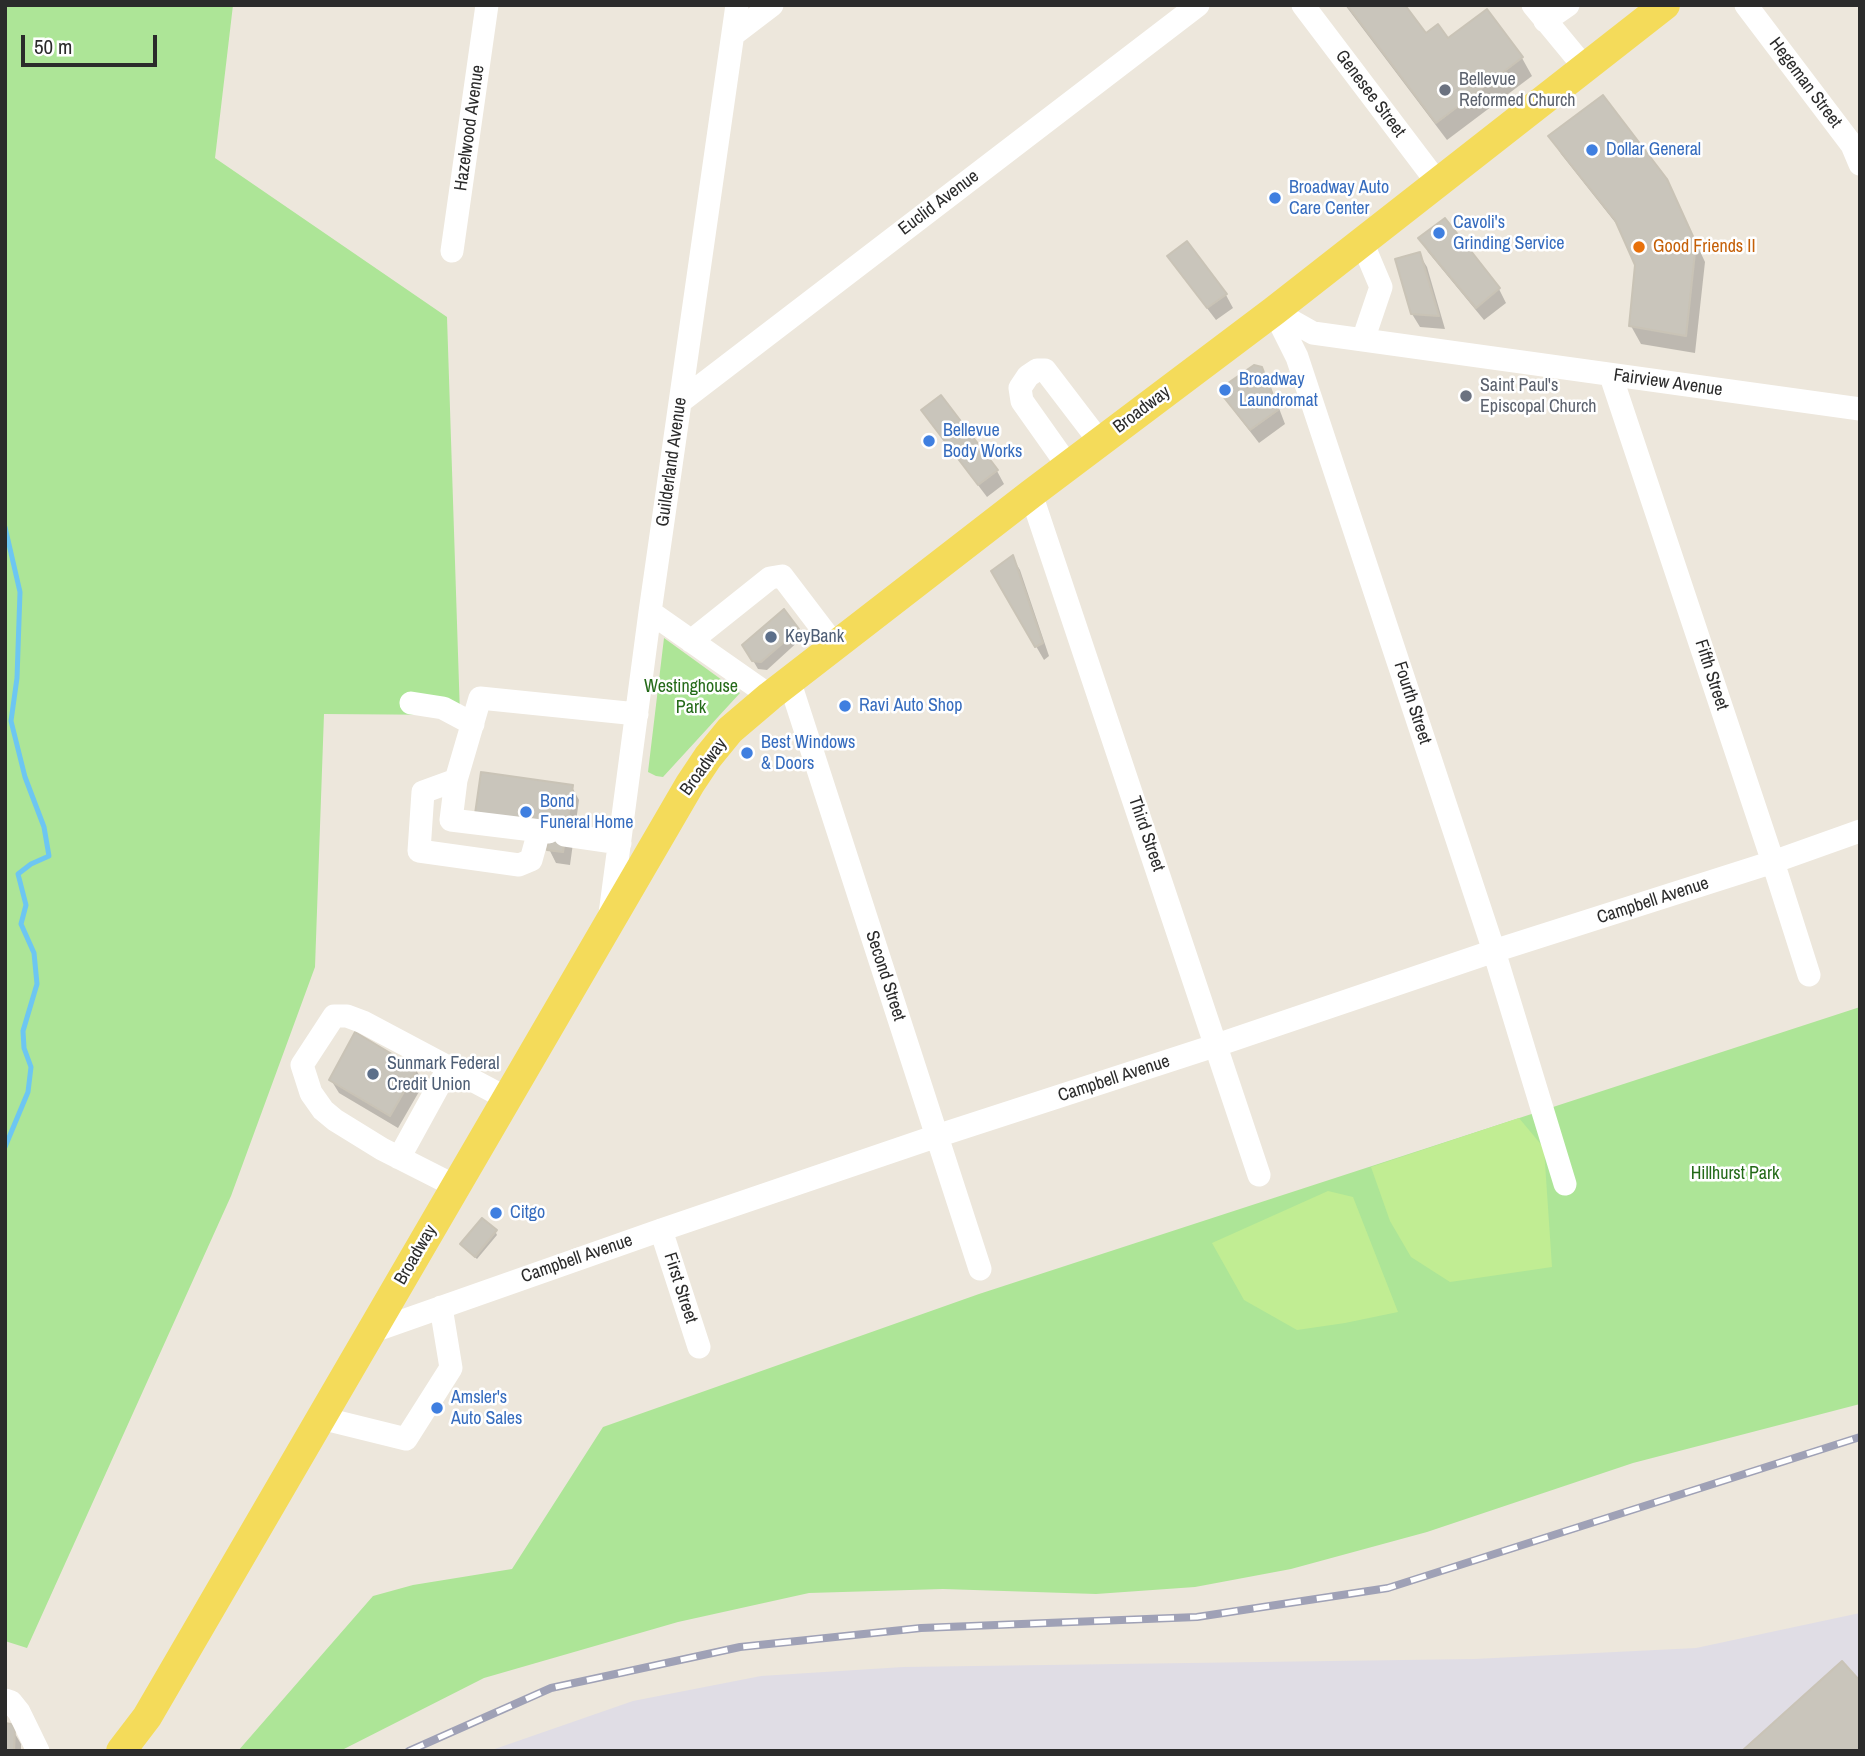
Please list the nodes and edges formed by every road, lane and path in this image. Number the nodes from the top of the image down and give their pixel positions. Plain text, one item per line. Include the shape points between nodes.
1 (487, 5) edge
2 (737, 5) edge
3 (772, 5) edge
4 (1198, 5) edge
5 (1303, 5) edge
6 (1568, 5) edge
7 (1746, 5) edge
8 (1654, 9) edge
9 (1539, 13) edge
10 (734, 34) junction
11 (1585, 68) junction
12 (1860, 163) edge
13 (1437, 182) junction
14 (1362, 242) junction
15 (452, 251) dead end
16 (1274, 311) junction
17 (1363, 340) junction
18 (1611, 376) junction
19 (681, 401) junction
20 (1860, 409) edge
21 (1100, 442) junction
22 (1068, 466) junction
23 (1031, 494) junction
24 (650, 612) junction
25 (691, 641) junction
26 (836, 647) junction
27 (780, 689) junction
28 (411, 703) dead end
29 (637, 713) junction
30 (473, 724) junction
31 (457, 780) junction
32 (451, 820) junction
33 (1860, 831) edge
34 (551, 833) junction
35 (620, 843) junction
36 (445, 855) junction
37 (1773, 862) junction
38 (610, 919) junction
39 (1494, 951) junction
40 (1809, 975) dead end
41 (1217, 1045) junction
42 (449, 1067) junction
43 (506, 1098) junction
44 (937, 1136) junction
45 (399, 1158) junction
46 (1259, 1175) dead end
47 (1565, 1184) dead end
48 (455, 1186) junction
49 (662, 1230) junction
50 (980, 1269) dead end
51 (441, 1307) junction
52 (371, 1332) junction
53 (699, 1347) dead end
54 (321, 1418) junction
55 (5, 1700) edge
56 (38, 1751) edge
57 (121, 1751) edge

1 - 15 street, Hazelwood Avenue
2 - 10 street, Guilderland Avenue
3 - 10 street
4 - 19 street, Euclid Avenue
5 - 13 street, Genesee Street
6 - 9 street
7 - 12 street, Hegeman Street via 1852,145
8 - 11 main road, Broadway
9 - 11 street
10 - 19 street, Guilderland Avenue
11 - 13 main road, Broadway
13 - 14 main road, Broadway
14 - 16 main road, Broadway
14 - 17 street via 1381,287
16 - 17 street, Fairview Avenue via 1313,333
16 - 21 main road, Broadway
16 - 39 street, Fourth Street via 1297,357
17 - 18 street, Fairview Avenue
18 - 20 street, Fairview Avenue
18 - 37 street, Fifth Street
19 - 24 street, Guilderland Avenue
21 - 22 main road, Broadway
21 - 22 street via 1045,370 1028,376 1020,388 1022,401
22 - 23 main road, Broadway
23 - 26 main road, Broadway
23 - 41 street, Third Street
24 - 25 street
24 - 29 street, Guilderland Avenue
25 - 26 street via 770,578 782,576
25 - 27 street
26 - 27 main road, Broadway
27 - 38 main road, Broadway via 730,730 708,758
27 - 44 street, Second Street
28 - 30 street via 443,708
29 - 30 street via 480,698
29 - 35 street, Guilderland Avenue
30 - 31 street
31 - 32 street
31 - 36 street via 423,792 419,851
32 - 34 street
32 - 36 street
33 - 37 street, Campbell Avenue
34 - 35 street
34 - 36 street via 531,860 519,865
35 - 38 street, Guilderland Avenue
37 - 39 street, Campbell Avenue
37 - 40 street, Fifth Street
38 - 43 main road, Broadway
39 - 41 street, Campbell Avenue
39 - 47 street, Fourth Street
41 - 44 street, Campbell Avenue
41 - 46 street, Third Street
42 - 43 street
42 - 45 street
42 - 45 street via 347,1016 334,1016 302,1065 311,1093 323,1110
43 - 48 main road, Broadway
44 - 49 street, Campbell Avenue
44 - 50 street, Second Street
45 - 48 street
48 - 52 main road, Broadway
49 - 51 street, Campbell Avenue
49 - 53 street, First Street
51 - 52 street, Campbell Avenue
51 - 54 street via 451,1368 406,1439
52 - 54 main road, Broadway
54 - 57 main road, Broadway via 147,1717
55 - 56 street via 19,1712

